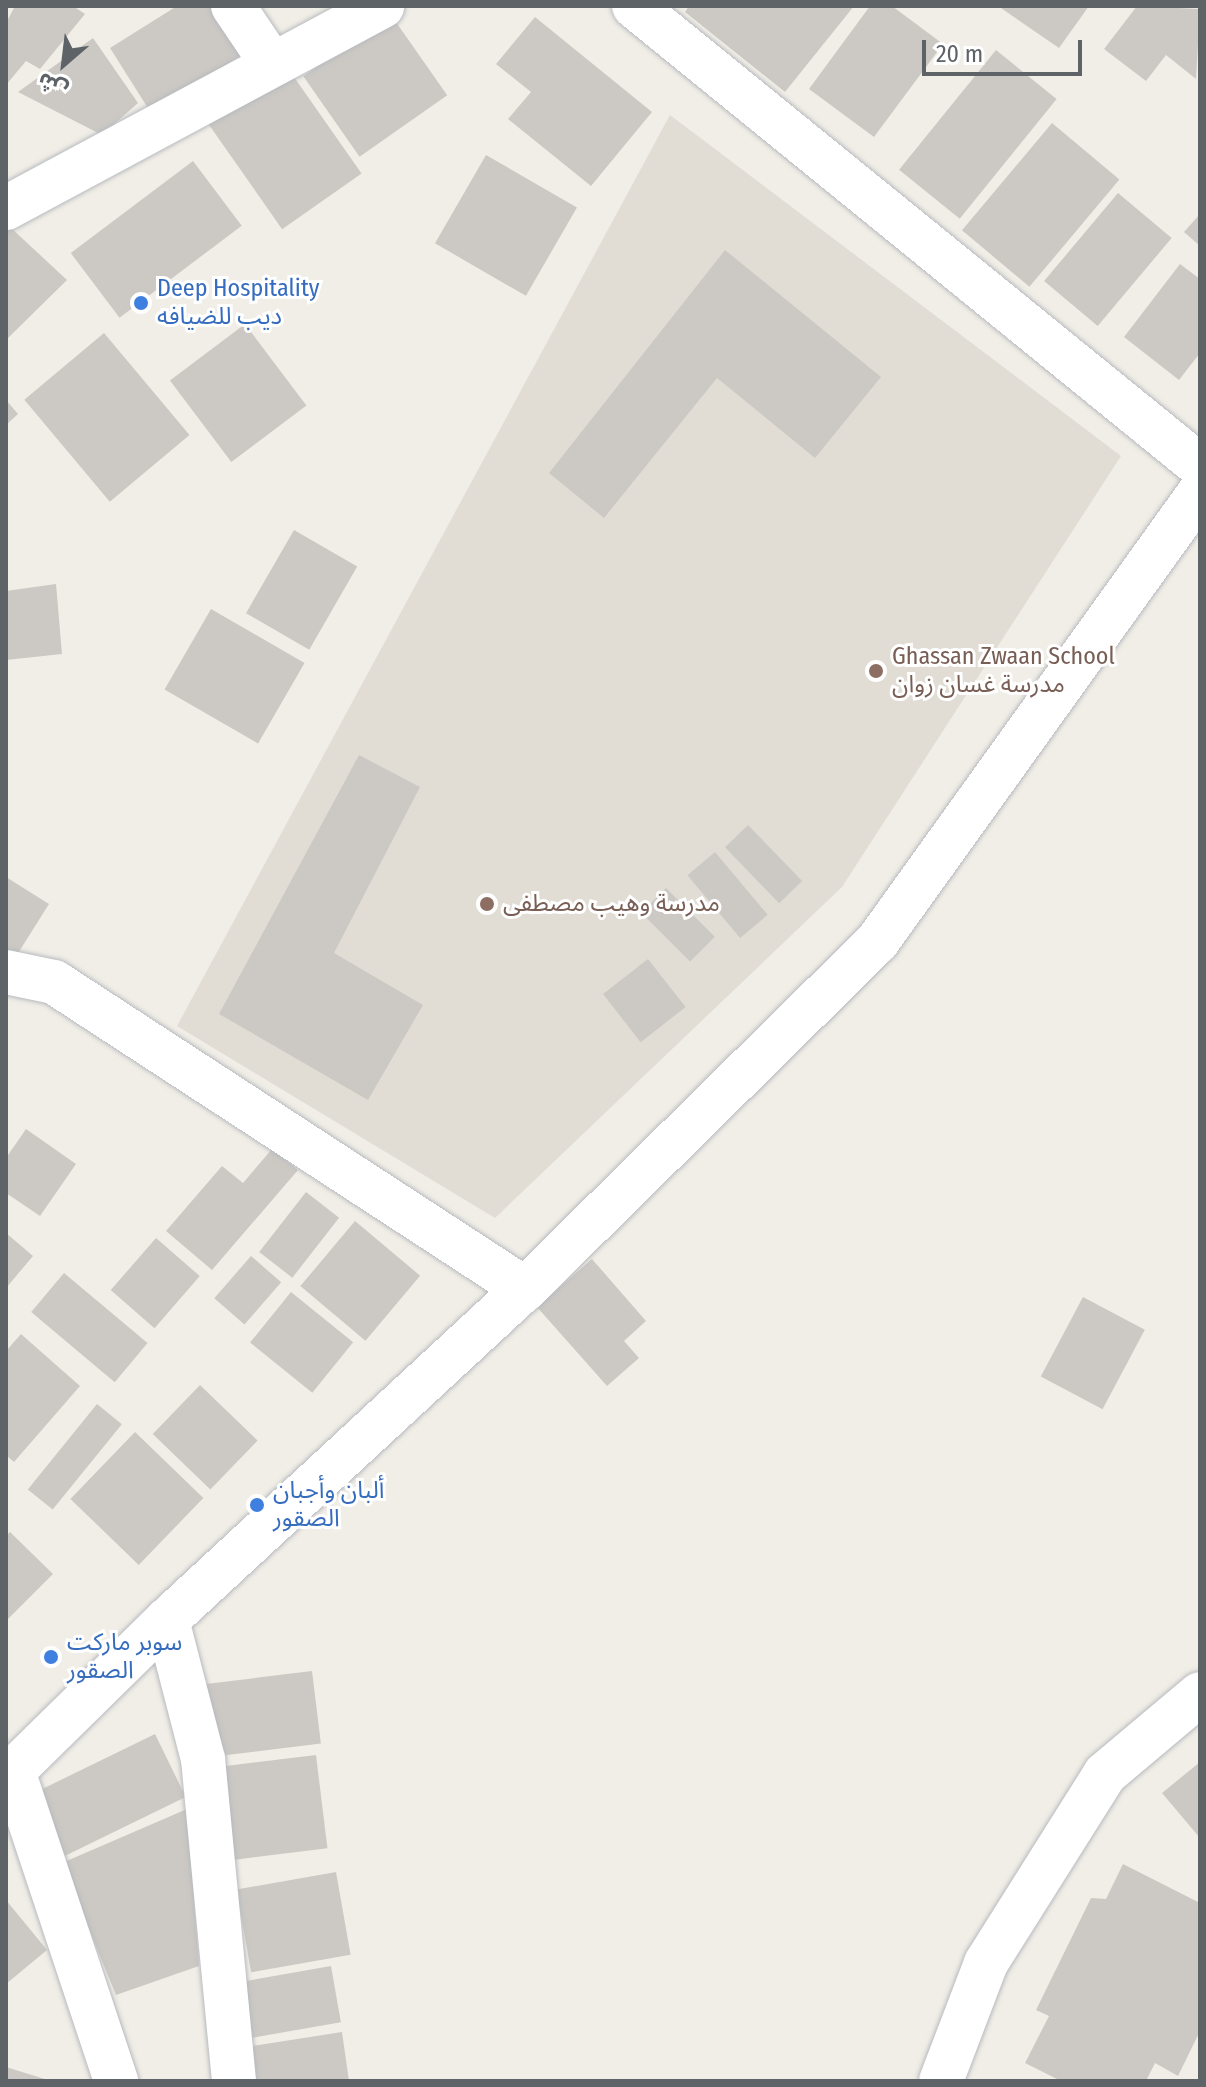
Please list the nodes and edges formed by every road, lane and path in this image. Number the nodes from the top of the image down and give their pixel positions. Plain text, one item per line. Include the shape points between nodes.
1 (233, 6) edge
2 (382, 6) edge
3 (634, 6) edge
4 (272, 64) junction
5 (6, 208) edge
6 (1200, 466) edge
7 (1200, 492) edge
8 (6, 972) edge
9 (525, 1289) junction
10 (167, 1620) junction
11 (1200, 1694) edge
12 (10, 1776) edge
13 (116, 2081) edge
14 (234, 2081) edge
15 (941, 2081) edge

1 - 4 street
2 - 4 street
3 - 6 street
4 - 5 street
7 - 9 street via 877,942
8 - 9 street via 54,982
9 - 10 street
10 - 12 street
10 - 14 street via 203,1759
11 - 15 street via 1105,1774 986,1963
12 - 13 street

